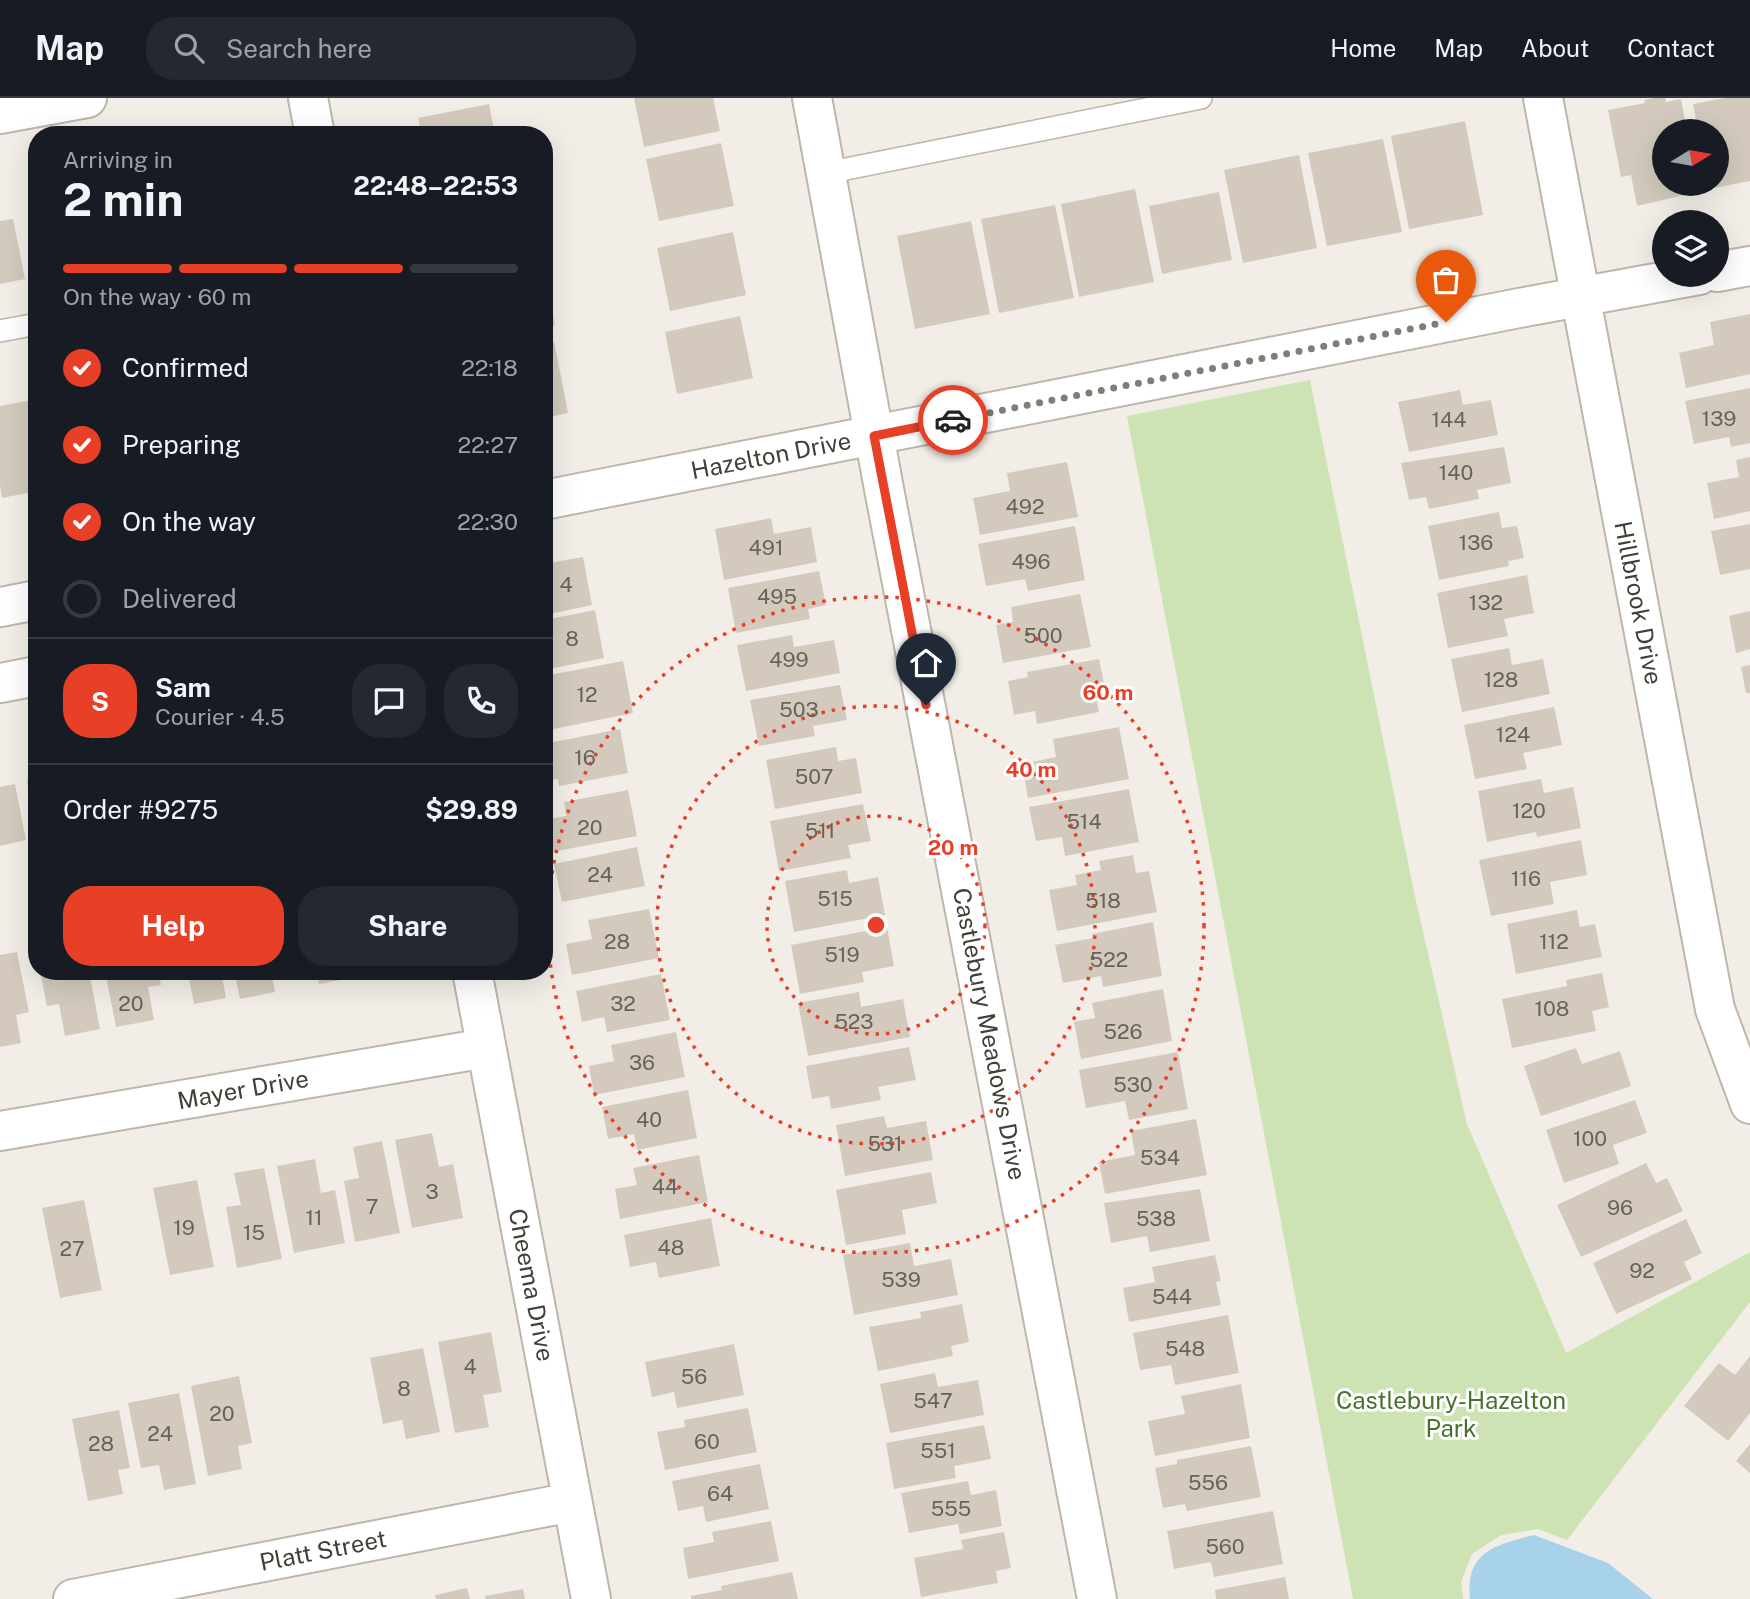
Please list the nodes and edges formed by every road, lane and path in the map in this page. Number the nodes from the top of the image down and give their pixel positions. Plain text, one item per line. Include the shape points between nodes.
1 (87, 98) edge
2 (308, 98) edge
3 (812, 98) edge
4 (1201, 98) edge
5 (1543, 98) edge
6 (0, 114) edge
7 (313, 126) edge
8 (825, 173) junction
9 (1750, 266) edge
10 (1729, 270) edge
11 (1652, 283) edge
12 (1581, 296) junction
13 (28, 326) edge
14 (0, 331) edge
15 (874, 436) junction
16 (553, 498) edge
17 (28, 602) edge
18 (0, 607) edge
19 (28, 678) edge
20 (0, 683) edge
21 (474, 980) edge
22 (486, 1048) junction
23 (1750, 1104) edge
24 (0, 1131) edge
25 (572, 1502) junction
26 (73, 1599) edge
27 (591, 1599) edge
28 (1097, 1599) edge

1 - 6 street
2 - 7 street
3 - 8 street, Castlebury Meadows Drive
4 - 8 lane
5 - 12 street, Hillbrook Drive
8 - 15 street, Castlebury Meadows Drive
9 - 10 street
11 - 12 street, Hazelton Drive
12 - 15 street, Hazelton Drive
12 - 23 street, Hillbrook Drive via 1715,1009
13 - 14 lane
15 - 16 street, Hazelton Drive
15 - 28 street, Castlebury Meadows Drive
17 - 18 street
19 - 20 street
21 - 22 street, Cheema Drive
22 - 24 street, Mayer Drive
22 - 25 street, Cheema Drive
25 - 26 street, Platt Street
25 - 27 street, Cheema Drive

